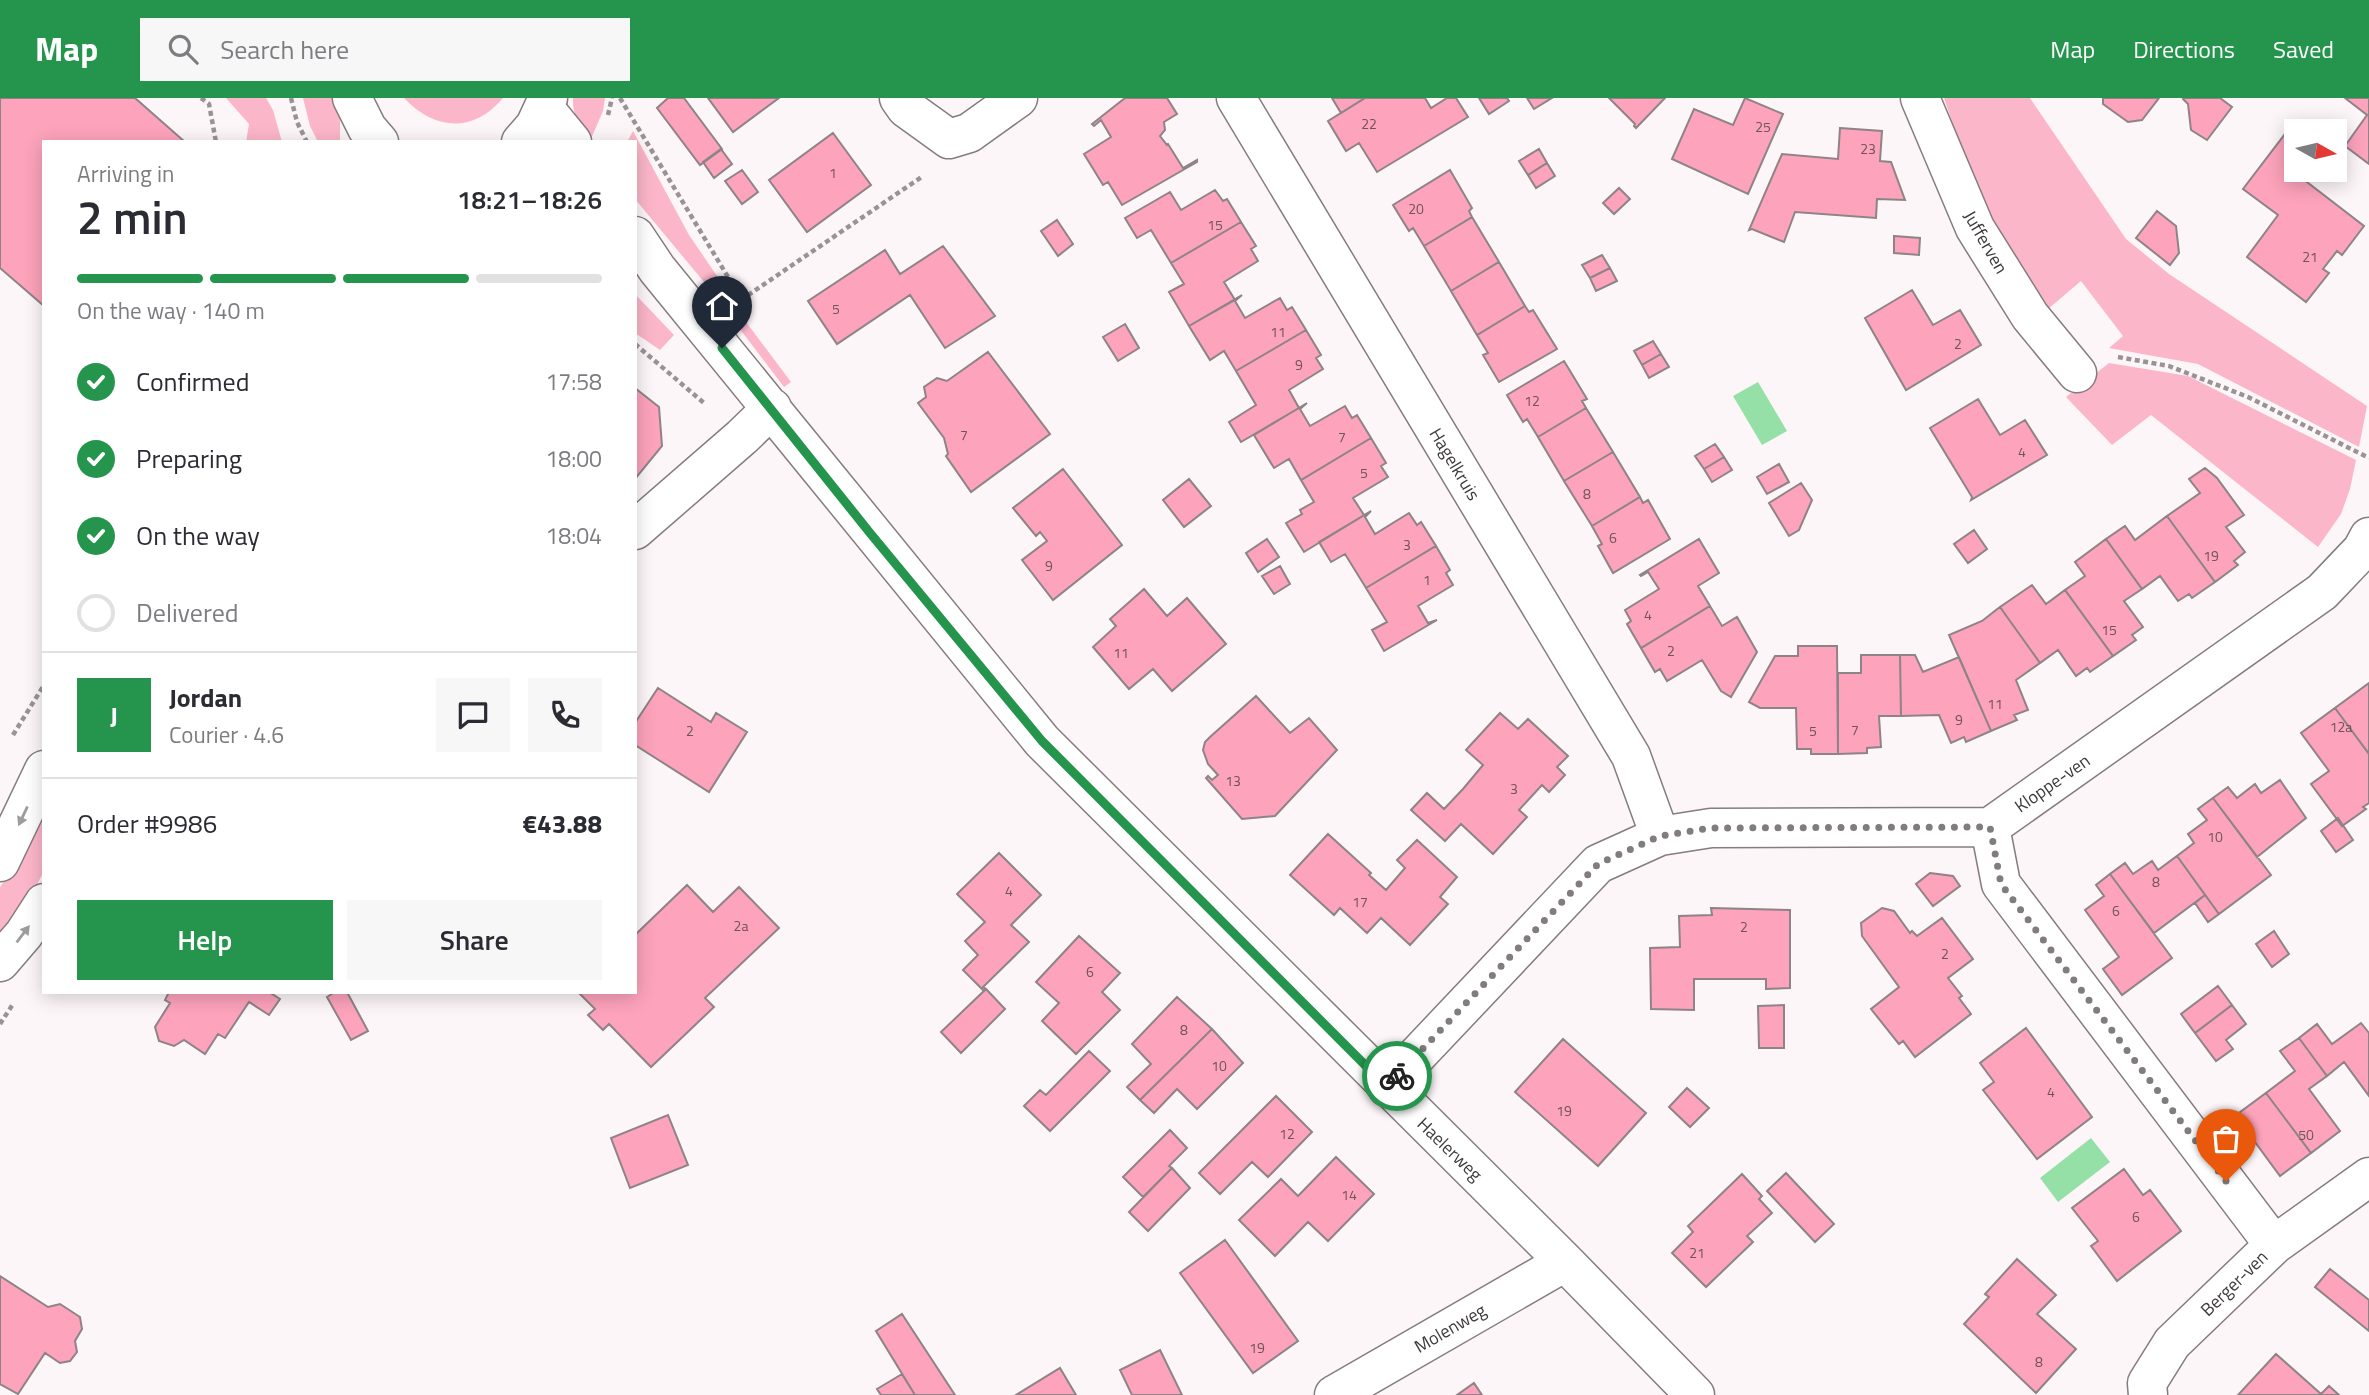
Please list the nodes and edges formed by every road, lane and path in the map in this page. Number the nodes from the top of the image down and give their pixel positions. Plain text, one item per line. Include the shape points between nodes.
1 (201, 98) edge
2 (291, 98) edge
3 (899, 98) edge
4 (1018, 98) edge
5 (1236, 98) edge
6 (1920, 98) edge
7 (547, 103) edge
8 (949, 139) junction
9 (216, 140) edge
10 (306, 140) edge
11 (523, 140) edge
12 (571, 140) edge
13 (637, 241) edge
14 (646, 261) edge
15 (741, 300) dead end
16 (2077, 373) joint
17 (772, 408) junction
18 (2369, 458) edge
19 (637, 528) edge
20 (2369, 537) edge
21 (42, 688) edge
22 (7, 744) dead end
23 (42, 774) edge
24 (1990, 827) junction
25 (1660, 836) junction
26 (0, 862) edge
27 (42, 907) edge
28 (0, 962) edge
29 (1387, 1087) junction
30 (2369, 1177) edge
31 (2274, 1245) junction
32 (1566, 1262) junction
33 (1334, 1395) edge
34 (1695, 1395) edge
35 (2148, 1395) edge

1 - 9 path via 209,104
2 - 10 path
3 - 8 street
4 - 8 street via 969,133
5 - 25 street, Hagelkruis via 1631,756
6 - 16 street, Jufferven via 1975,228 2030,316
7 - 11 street
7 - 12 street
8 - 15 path via 935,167
13 - 14 street, Haelerweg
14 - 17 street, Haelerweg
16 - 18 path via 2080,378 2109,356 2169,366 2248,397
17 - 19 street
17 - 29 street, Haelerweg via 1042,741
20 - 24 street, Kloppe-ven via 2322,592
21 - 22 path
23 -> 26 street
24 - 25 street via 1711,828
24 - 31 street, Berger-ven via 2001,884
25 - 29 street via 1598,864
28 -> 27 street
29 - 32 street, Haelerweg
30 - 31 street
31 - 35 street, Berger-ven via 2172,1343 2147,1383
32 - 33 street, Molenweg
32 - 34 street, Haelerweg

